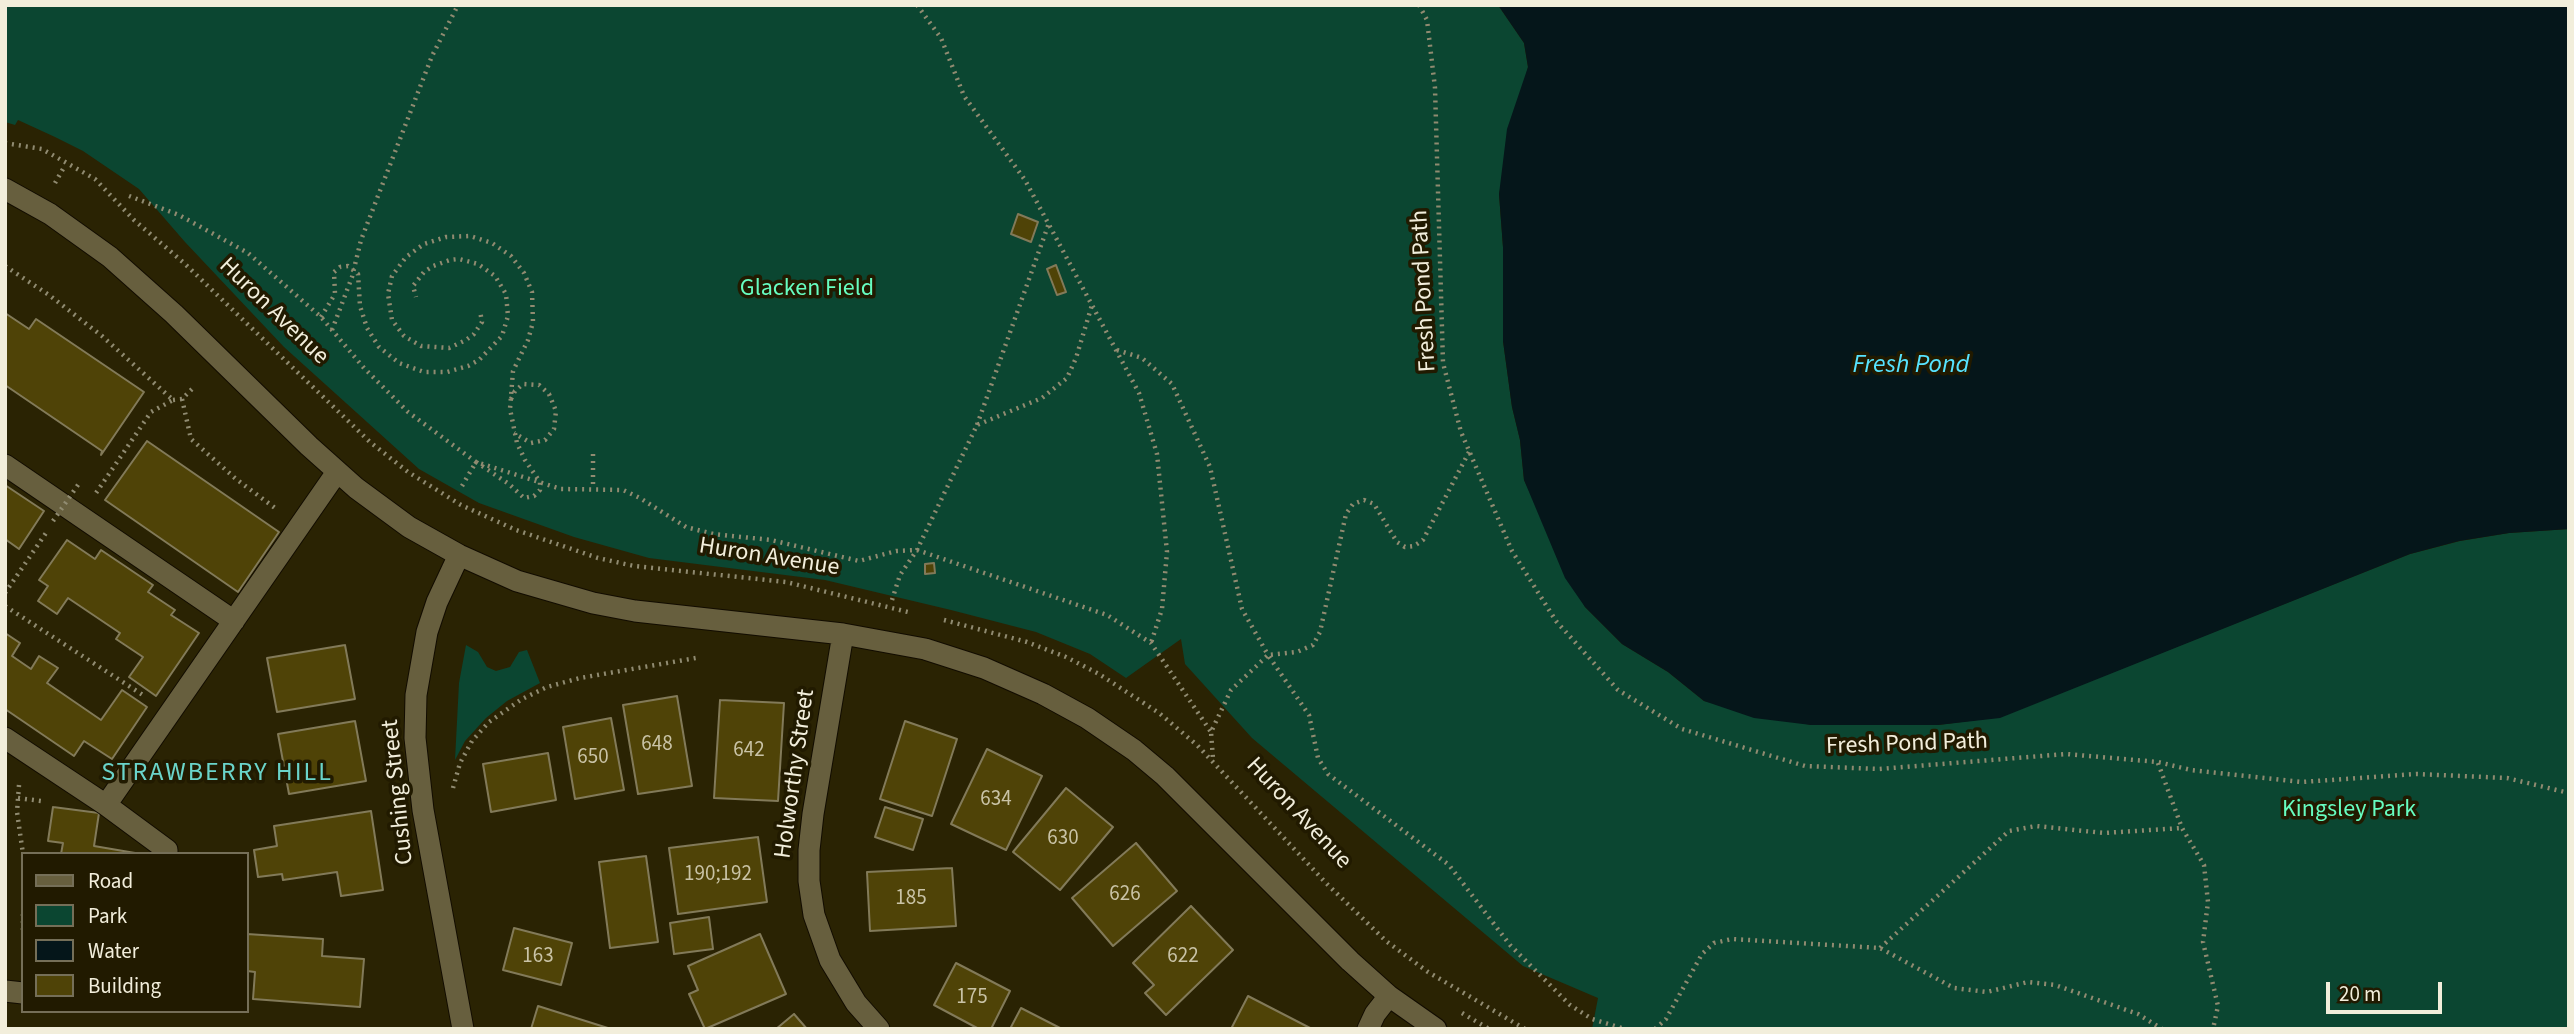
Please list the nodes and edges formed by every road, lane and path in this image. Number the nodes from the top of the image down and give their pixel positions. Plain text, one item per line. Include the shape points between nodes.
1 (458, 5) edge
2 (917, 5) edge
3 (1419, 5) edge
4 (5, 143) edge
5 (63, 169) dead end
6 (54, 183) dead end
7 (5, 189) edge
8 (129, 196) dead end
9 (1049, 222) junction
10 (5, 266) edge
11 (354, 269) junction
12 (416, 297) dead end
13 (1092, 305) junction
14 (480, 311) dead end
15 (321, 317) junction
16 (332, 330) junction
17 (1116, 349) junction
18 (194, 387) dead end
19 (182, 399) junction
20 (173, 400) junction
21 (510, 401) junction
22 (977, 425) junction
23 (514, 432) junction
24 (1469, 452) junction
25 (593, 454) dead end
26 (475, 462) junction
27 (5, 465) edge
28 (337, 472) junction
29 (80, 482) dead end
30 (540, 482) junction
31 (462, 486) dead end
32 (593, 489) junction
33 (96, 493) dead end
34 (279, 510) dead end
35 (53, 521) dead end
36 (42, 538) dead end
37 (917, 550) junction
38 (459, 555) junction
39 (5, 593) edge
40 (892, 600) dead end
41 (5, 606) edge
42 (922, 615) dead end
43 (942, 620) dead end
44 (234, 621) junction
45 (843, 634) junction
46 (1151, 643) junction
47 (1268, 655) junction
48 (696, 658) dead end
49 (146, 698) dead end
50 (1211, 732) junction
51 (5, 738) edge
52 (1213, 761) junction
53 (2158, 762) junction
54 (19, 778) dead end
55 (452, 792) dead end
56 (2569, 793) edge
57 (18, 798) junction
58 (48, 802) dead end
59 (106, 805) junction
60 (2182, 828) junction
61 (23, 852) edge
62 (167, 852) edge
63 (1880, 948) junction
64 (1389, 996) junction
65 (1459, 1012) dead end
66 (463, 1029) edge
67 (879, 1029) edge
68 (1368, 1029) edge
69 (1436, 1029) edge
70 (1489, 1029) edge
71 (1525, 1029) edge
72 (1625, 1029) edge
73 (1655, 1029) edge
74 (2162, 1029) edge
75 (2213, 1029) edge

1 - 11 path via 432,56
2 - 9 path via 941,38 964,96 1026,180
3 - 24 path, Fresh Pond Path via 1427,20 1435,88 1443,363
4 - 42 path, Huron Avenue via 42,149 95,179 370,442 461,505 536,538 607,561 786,582
5 - 6 path
7 - 28 street via 50,214 127,271
8 - 15 path via 178,215 248,253
9 - 13 path
9 - 22 path
10 - 20 path via 102,336
11 - 12 path via 367,328 379,347 405,366 435,373 459,369 479,360 502,336 508,316 506,294 495,276 478,264 459,259 433,266 413,286
11 - 15 path via 344,266 334,272 335,294
11 - 16 path
13 - 17 path
13 - 22 path via 1067,378 1042,398
14 - 21 path via 480,327 466,340 449,348 421,346 404,336 392,320 387,303 392,276 414,250 446,237 482,239 511,256 529,282 534,313 513,370
15 - 16 path
16 - 26 path via 408,412
17 - 46 path via 1139,393 1157,454 1167,552 1162,608
17 - 47 path via 1142,358 1172,384 1210,467 1242,609
18 - 19 path
19 - 20 path
19 - 34 path via 191,439
20 - 33 path via 151,412
21 - 23 path
21 - 23 path via 523,384 539,385 556,411 554,429 545,440 530,443
22 - 37 path
23 - 30 path
24 - 47 path via 1423,540 1414,546 1397,542 1374,504 1363,500 1353,504 1346,514 1321,632 1313,645 1297,652
24 - 53 path, Fresh Pond Path via 1512,551 1556,621 1618,690 1682,729 1805,766 1880,769 2066,754
25 - 32 path
26 - 30 path
26 - 30 path via 524,498 537,494
26 - 31 path
27 - 44 street
28 - 38 street via 409,527
28 - 44 street
29 - 35 path, bridge
30 - 32 path via 561,489
32 - 37 path via 631,493 697,530 771,540 851,560
36 - 39 path
37 - 40 path via 900,575
37 - 46 path via 1107,615
38 - 45 street via 517,581 593,603
38 - 66 street, Cushing Street via 427,632 416,695 415,737 423,810
41 - 49 path
43 - 52 path, Huron Avenue via 1037,645 1079,663 1159,713
44 - 59 street
45 - 64 street via 965,661 1087,718 1170,781
45 - 67 street, Holworthy Street via 813,814 809,881 814,915 830,960 851,996
46 - 50 path
47 - 50 path via 1231,690
47 - 72 path via 1310,715 1318,758 1328,774 1449,864 1510,945 1570,1005 1592,1019
48 - 55 path via 580,678 522,699 489,722 472,741
50 - 52 path
51 - 59 street
52 - 71 path, Huron Avenue via 1386,941 1428,972
53 - 56 path, Fresh Pond Path via 2302,782 2416,774 2507,778
53 - 60 path
54 - 57 path
57 - 58 path
57 - 61 path
59 - 62 street
60 - 63 path via 2104,833 2036,826 2009,831
60 - 75 path via 2204,865 2208,902 2203,942 2218,1006
63 - 73 path via 1732,939 1714,943 1702,954 1666,1019
63 - 74 path via 1954,988 1987,992 2028,982 2055,985 2138,1014
64 - 68 street
64 - 69 street
65 - 70 path

